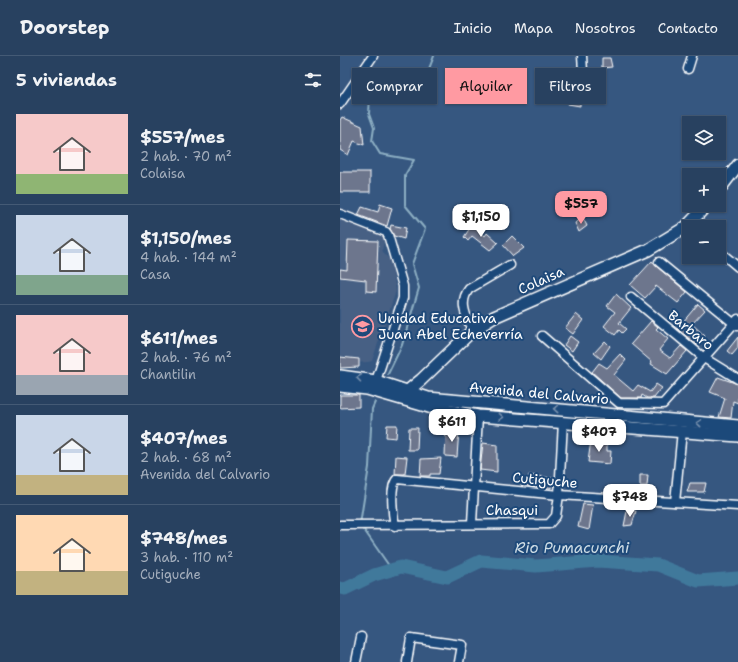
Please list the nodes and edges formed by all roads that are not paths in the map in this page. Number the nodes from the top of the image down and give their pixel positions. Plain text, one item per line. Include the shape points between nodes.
1 (373, 56) edge
2 (582, 56) edge
3 (692, 56) edge
4 (583, 68) edge
5 (688, 69) dead end
6 (340, 104) edge
7 (738, 165) edge
8 (726, 181) edge
9 (700, 212) edge
10 (340, 214) edge
11 (726, 257) edge
12 (659, 262) dead end
13 (510, 265) dead end
14 (738, 267) edge
15 (631, 297) dead end
16 (737, 323) edge
17 (472, 331) junction
18 (542, 336) dead end
19 (704, 358) junction
20 (340, 376) edge
21 (738, 379) edge
22 (376, 381) junction
23 (340, 386) edge
24 (408, 391) junction
25 (398, 399) junction
26 (663, 404) junction
27 (478, 416) junction
28 (563, 422) junction
29 (656, 424) junction
30 (738, 426) edge
31 (682, 431) junction
32 (738, 436) edge
33 (474, 486) junction
34 (559, 495) junction
35 (675, 502) junction
36 (738, 505) edge
37 (472, 523) junction
38 (341, 525) edge
39 (395, 526) junction
40 (361, 637) dead end
41 (356, 662) edge
42 (407, 662) edge
43 (459, 662) edge

1 - 6 street
2 - 4 street
3 - 5 street
7 - 8 street
9 - 17 street, Colaisa via 686,227 648,250 494,317
10 - 22 street via 388,235 403,286 403,298
11 - 14 street
12 - 16 street
13 - 17 street via 469,289 464,295 462,301
15 - 19 street, Barbaro
16 - 19 street
17 - 24 street, Colaisa
18 - 26 street via 619,402
19 - 21 street, Barbaro
19 - 26 street
22 -> 20 street, Avenida del Calvario
22 - 24 street, Avenida del Calvario
23 - 25 street, Avenida del Calvario via 367,389
24 - 25 street, Colaisa
29 -> 24 street, Avenida del Calvario via 428,398
25 - 27 street, Avenida del Calvario
26 - 29 street
27 -> 28 street, Avenida del Calvario
27 - 33 street
28 - 29 street, Avenida del Calvario
28 - 34 street, Chasqui
30 -> 29 street, Avenida del Calvario
29 - 31 street, Avenida del Calvario
31 - 32 street, Avenida del Calvario
31 - 35 street
33 - 34 street, Cutiguche
33 - 37 street
33 - 39 street, Cutiguche via 397,479 393,488
34 - 35 street, Cutiguche
34 - 37 street, Chasqui via 556,516 549,524
35 - 36 street, Cutiguche
37 - 39 street, Chasqui
38 - 39 street, Chasqui
40 - 41 street
42 - 43 street via 411,638 462,645

